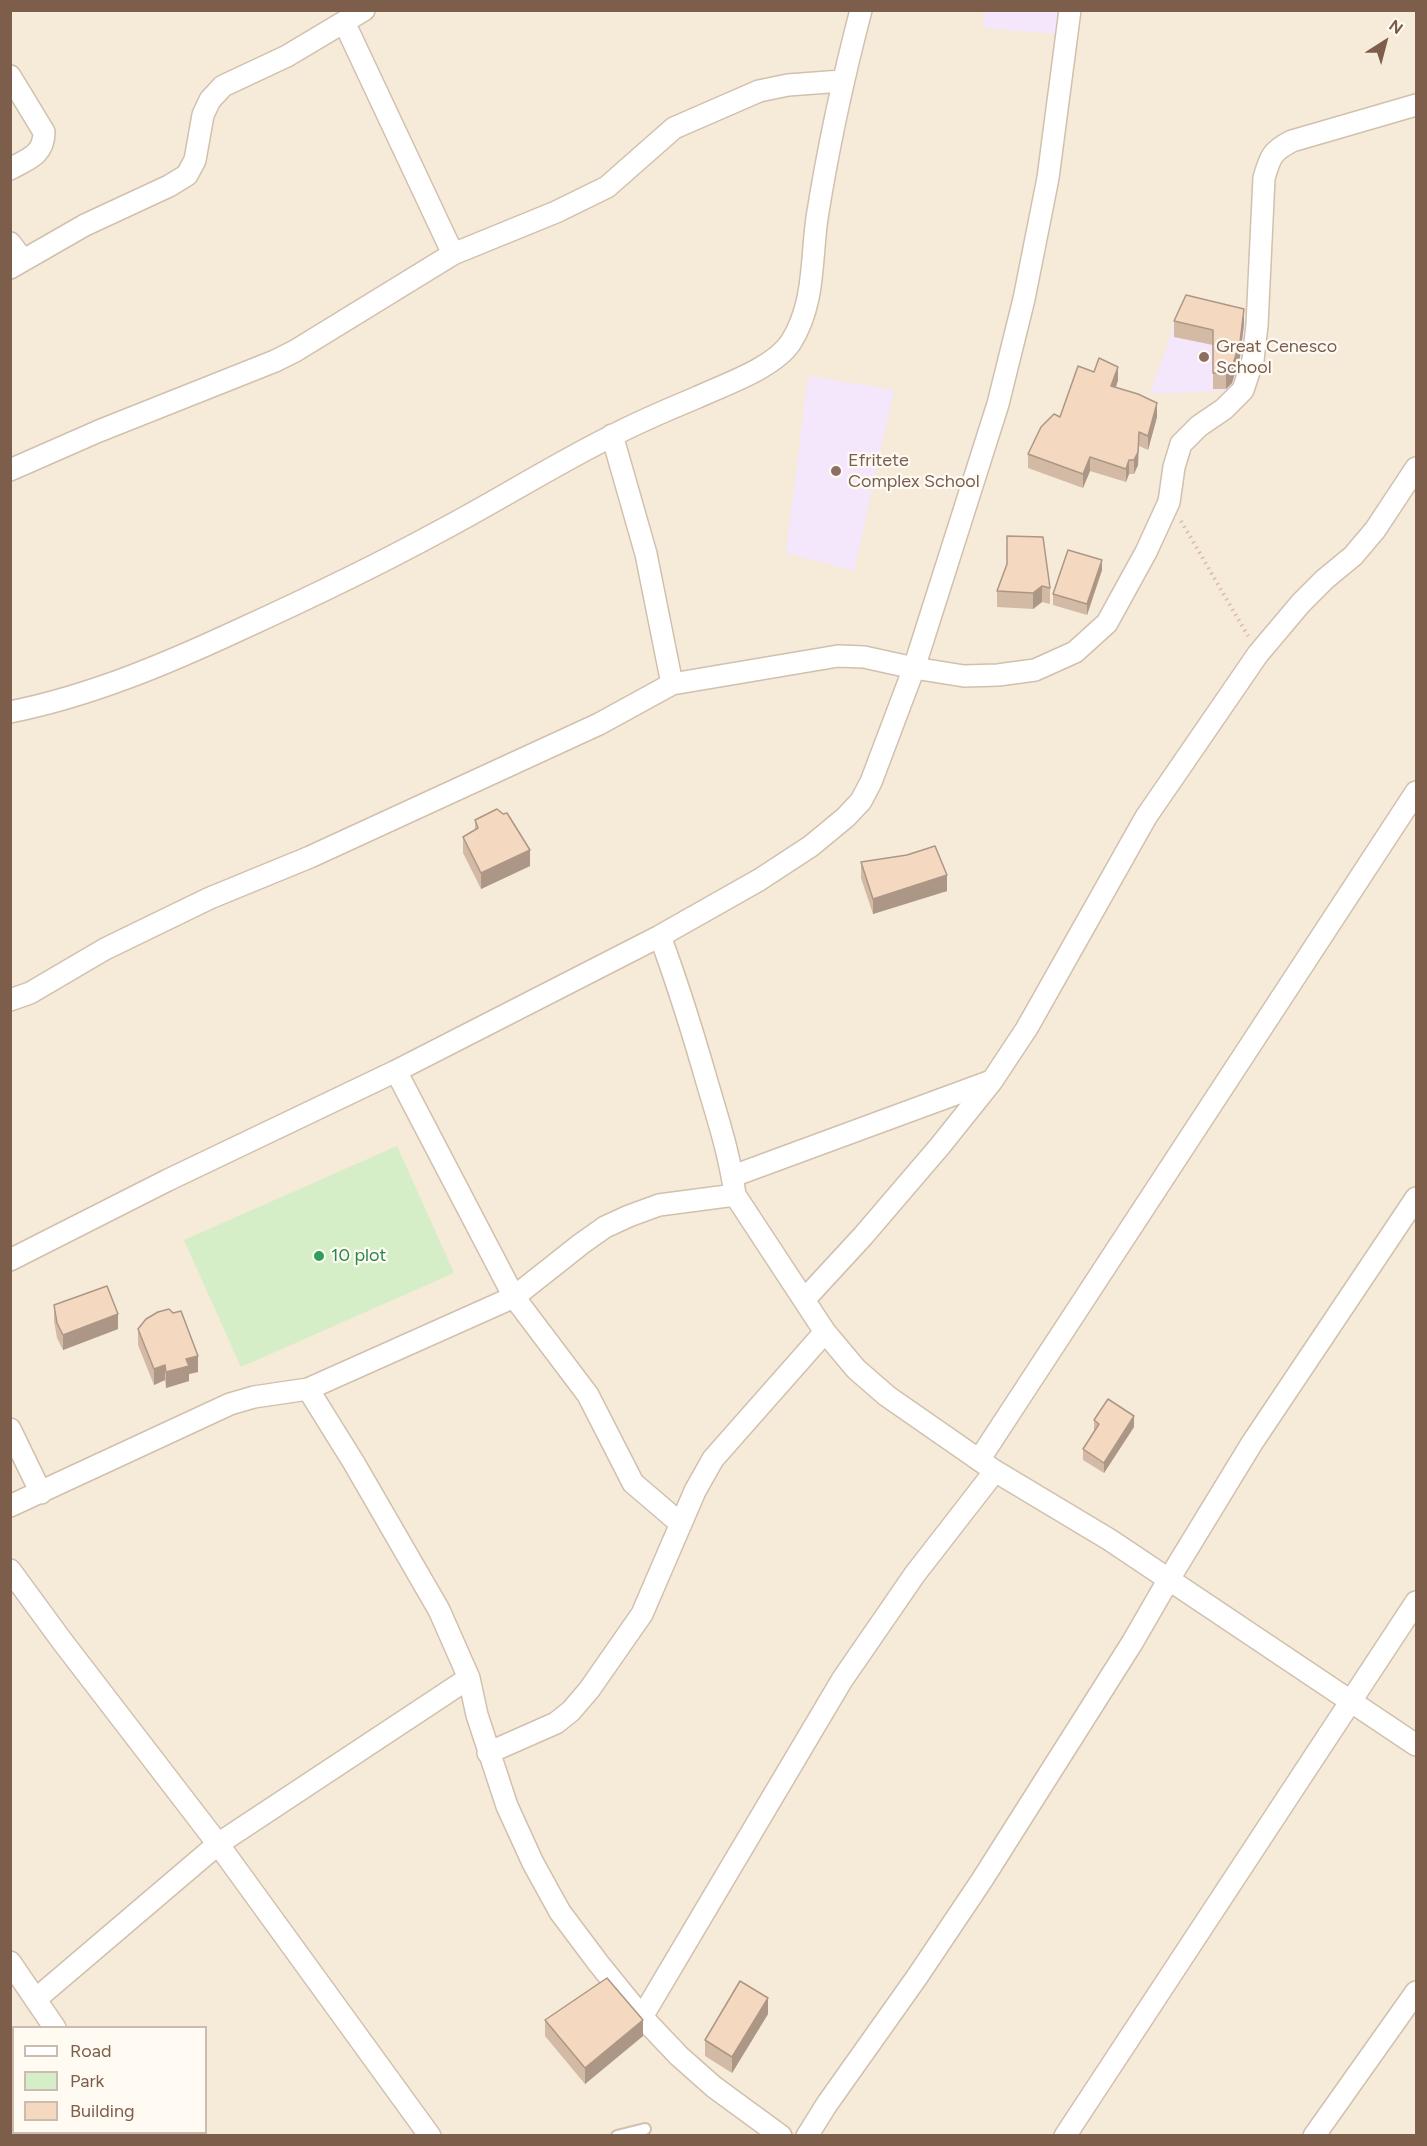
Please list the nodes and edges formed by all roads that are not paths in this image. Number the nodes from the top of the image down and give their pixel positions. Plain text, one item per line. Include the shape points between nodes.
1 (364, 10) edge
2 (861, 10) edge
3 (1070, 10) edge
4 (344, 22) junction
5 (10, 76) edge
6 (842, 81) junction
7 (1416, 105) edge
8 (10, 169) edge
9 (453, 254) junction
10 (15, 257) edge
11 (612, 435) junction
12 (1416, 468) edge
13 (10, 470) edge
14 (914, 668) junction
15 (672, 684) junction
16 (10, 711) edge
17 (1416, 792) edge
18 (660, 936) junction
19 (10, 1000) edge
20 (396, 1071) junction
21 (992, 1081) junction
22 (734, 1186) junction
23 (1416, 1198) edge
24 (10, 1260) edge
25 (514, 1297) junction
26 (804, 1299) junction
27 (825, 1332) junction
28 (308, 1389) junction
29 (10, 1429) edge
30 (987, 1466) junction
31 (41, 1493) junction
32 (10, 1506) edge
33 (681, 1524) junction
34 (10, 1570) edge
35 (1169, 1579) junction
36 (1416, 1602) edge
37 (470, 1678) junction
38 (1352, 1701) junction
39 (1416, 1745) edge
40 (488, 1753) junction
41 (218, 1844) junction
42 (10, 1962) edge
43 (1416, 1992) edge
44 (36, 1999) junction
45 (642, 2017) junction
46 (54, 2026) edge
47 (645, 2129) dead end
48 (430, 2136) edge
49 (617, 2136) edge
50 (782, 2136) edge
51 (807, 2136) edge
52 (1065, 2136) edge
53 (1314, 2136) edge

1 - 4 street
2 - 6 street
3 - 14 street via 1048,178 1024,299 998,404
4 - 9 street
4 - 10 street via 223,86 203,115 195,160 187,175
5 - 8 street via 44,132 44,142 37,153
6 - 9 street via 788,85 736,99 674,128 607,187
6 - 11 street via 817,221 811,288 790,343 753,372
7 - 14 street via 1292,141 1278,148 1270,158 1264,178 1253,360 1243,390 1181,444 1169,502 1107,623 1076,652 1035,670 964,676
9 - 13 street via 275,361
11 - 15 street via 646,554
11 - 16 street via 352,577 200,648 78,694
12 - 21 street via 1353,556 1301,603 1258,654 1146,817 1027,1028
14 - 15 street via 864,657 838,656
14 - 18 street via 871,782 846,817 759,880
15 - 19 street via 598,724 310,857 210,898
17 - 30 street
18 - 20 street
18 - 22 street via 694,1035
20 - 24 street
20 - 25 street
21 - 22 street
21 - 26 street via 863,1236
22 - 25 street via 659,1205 605,1227
22 - 26 street
23 - 35 street via 1252,1443
25 - 28 street
25 - 33 street via 588,1395 633,1483
26 - 27 street
27 - 30 street via 856,1369 886,1395
27 - 33 street via 713,1459
28 - 31 street via 230,1404
28 - 37 street via 439,1610
29 - 31 street
30 - 35 street via 1070,1514
30 - 45 street via 842,1680
31 - 32 street
33 - 40 street via 642,1614 589,1690 556,1723
34 - 41 street
35 - 38 street
35 - 51 street via 982,1880
36 - 38 street
37 - 40 street
37 - 41 street
38 - 39 street
38 - 52 street
40 - 45 street via 507,1806 560,1912
41 - 44 street
41 - 48 street
42 - 44 street
43 - 53 street
44 - 46 street
45 - 50 street via 714,2087
47 - 49 lane

